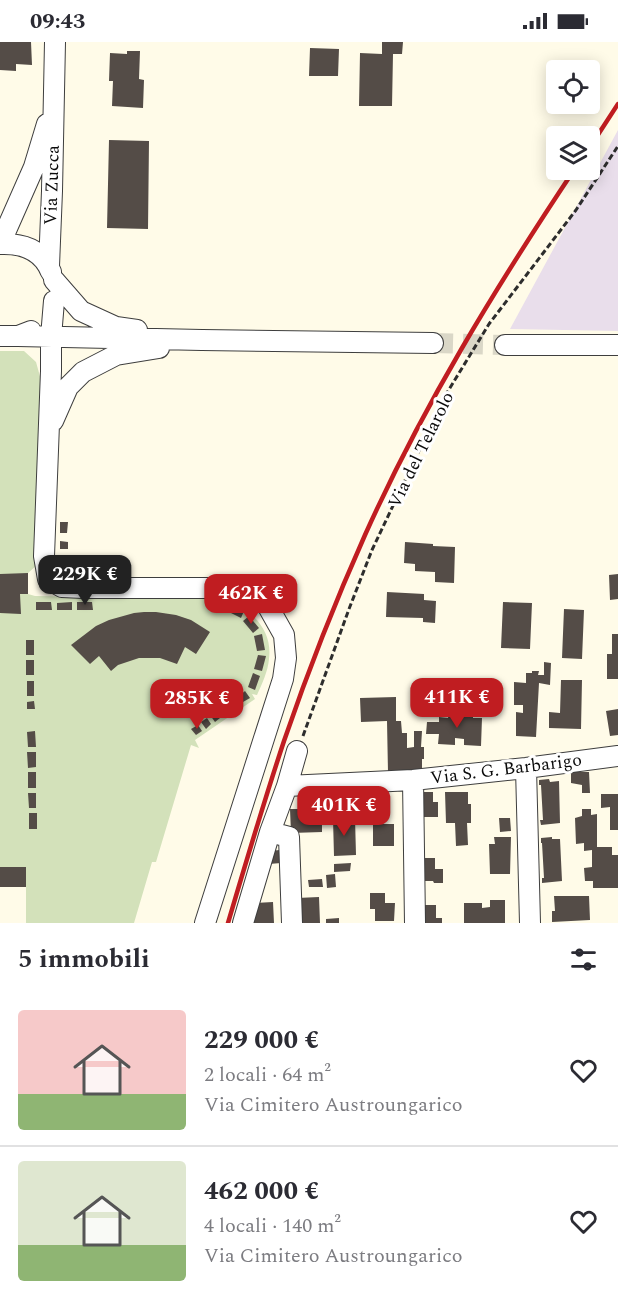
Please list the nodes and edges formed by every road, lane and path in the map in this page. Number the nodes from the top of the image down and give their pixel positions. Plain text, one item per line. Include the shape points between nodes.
1 (55, 42) edge
2 (54, 104) junction
3 (618, 146) edge
4 (0, 244) edge
5 (52, 273) junction
6 (54, 301) junction
7 (9, 336) edge
8 (51, 337) junction
9 (202, 340) junction
10 (433, 343) tunnel mouth
11 (505, 345) tunnel mouth
12 (618, 345) edge
13 (48, 431) junction
14 (297, 751) joint
15 (618, 756) edge
16 (526, 768) junction
17 (413, 780) junction
18 (286, 786) junction
19 (270, 832) junction
20 (205, 923) edge
21 (243, 923) edge
22 (292, 923) edge
23 (415, 923) edge
24 (530, 923) edge

1 - 2 street, Via Zucca
2 - 4 street, Via Zucca via 34,167
2 - 5 street, Via Zucca
3 - 14 path, Via del Telarolo via 576,210 489,324 445,396 372,550
4 - 5 street, Via Zucca via 28,247 40,255
5 - 6 street, Via Zucca
5 - 9 street via 81,311 116,327
6 - 7 street via 49,313 31,331
6 - 8 street, Via Zucca
7 - 8 street
7 - 13 street via 21,339 41,354 46,369
8 - 9 street
8 - 13 street, Via Zucca
9 - 10 street
9 - 13 street via 116,355 83,372 68,387
11 - 12 street
13 - 20 street via 44,556 48,579 62,587 232,588 266,603 284,635 283,680
14 - 18 street
15 - 16 street, Via S. G. Barbarigo
16 - 17 street, Via S. G. Barbarigo
16 - 24 street
17 - 18 street, Via S. G. Barbarigo
17 - 23 street
18 - 19 street
19 - 21 street
19 - 22 street via 289,837

